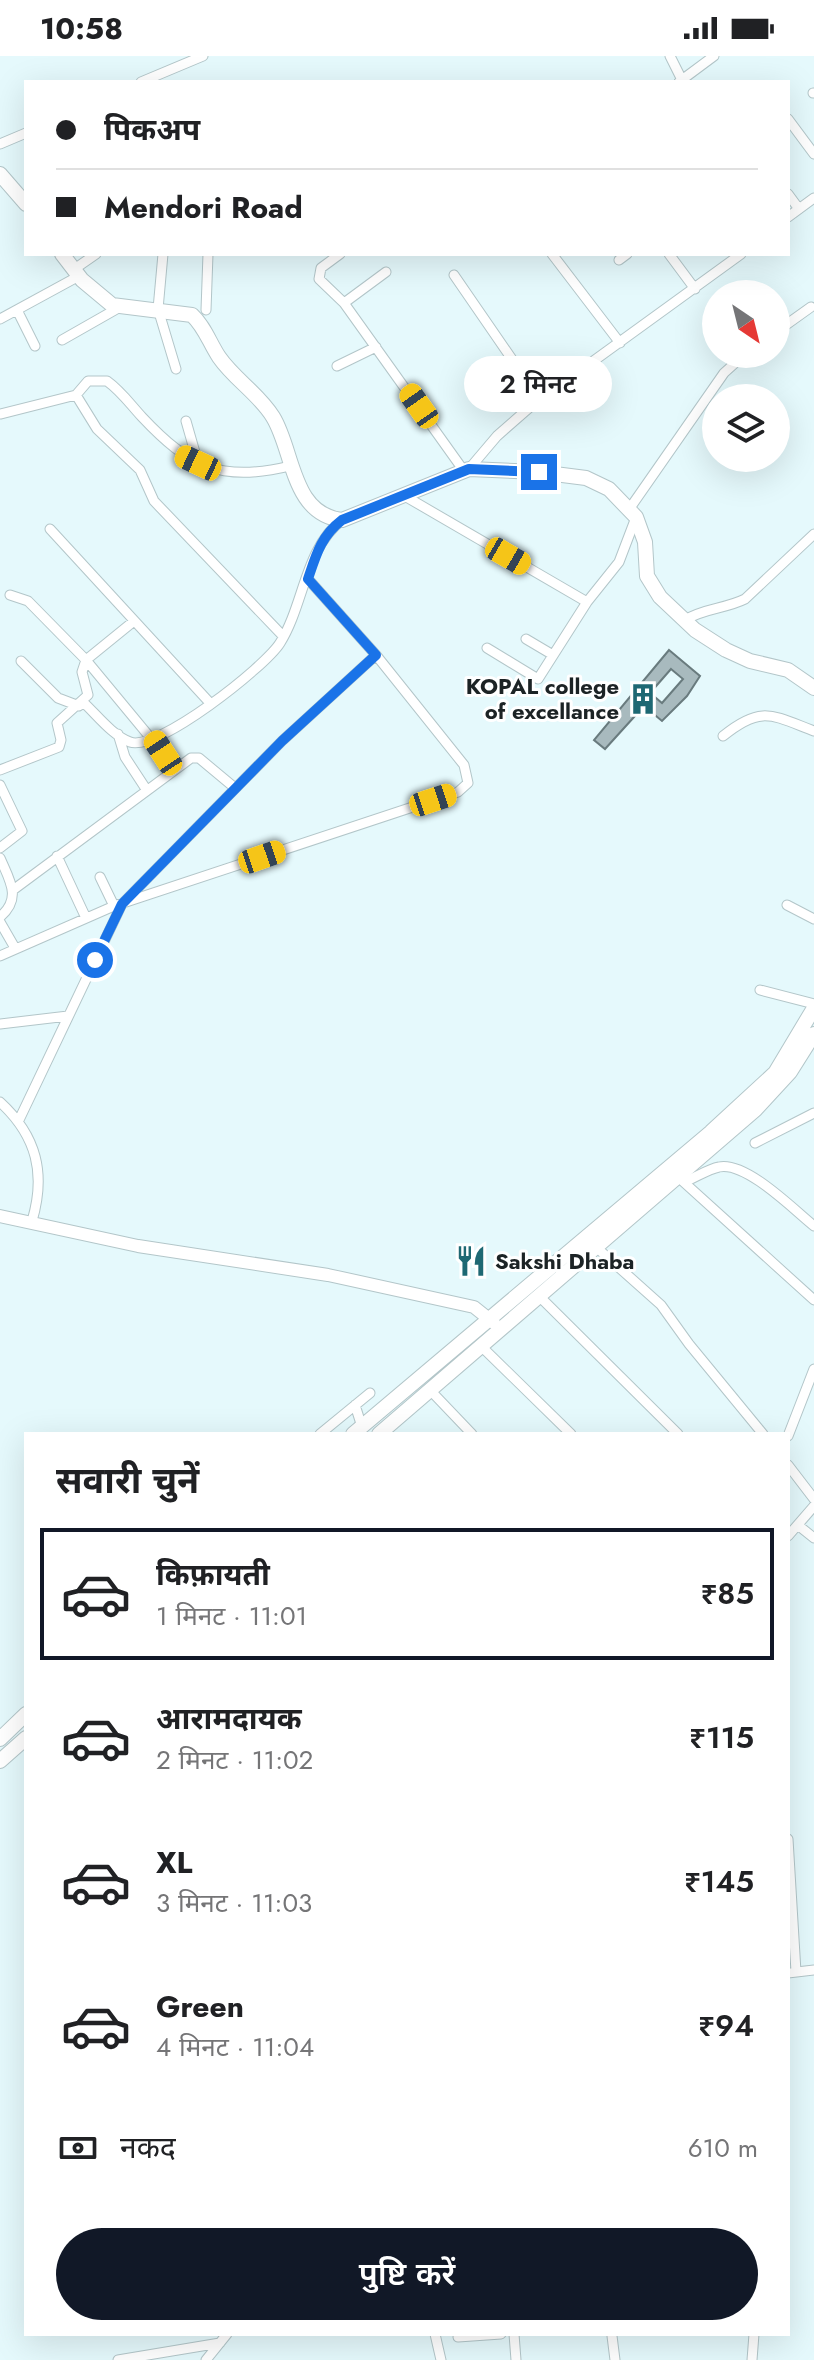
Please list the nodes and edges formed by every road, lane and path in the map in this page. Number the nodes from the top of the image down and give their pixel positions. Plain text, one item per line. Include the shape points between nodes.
1 (203, 56) edge
2 (670, 56) edge
3 (714, 56) edge
4 (694, 78) edge
5 (146, 80) edge
6 (680, 80) edge
7 (790, 122) edge
8 (24, 134) edge
9 (0, 144) edge
10 (814, 154) edge
11 (0, 174) edge
12 (790, 197) edge
13 (814, 198) edge
14 (24, 202) edge
15 (799, 209) junction
16 (790, 216) edge
17 (63, 256) edge
18 (94, 256) edge
19 (163, 256) edge
20 (208, 256) edge
21 (338, 256) edge
22 (554, 256) edge
23 (670, 256) edge
24 (738, 256) edge
25 (386, 272) dead end
26 (76, 273) junction
27 (454, 275) dead end
28 (695, 289) junction
29 (344, 303) junction
30 (120, 307) junction
31 (811, 307) dead end
32 (158, 309) junction
33 (17, 310) junction
34 (206, 310) dead end
35 (0, 319) edge
36 (790, 322) edge
37 (62, 340) dead end
38 (620, 343) junction
39 (35, 346) dead end
40 (376, 347) junction
41 (337, 366) dead end
42 (730, 368) edge
43 (176, 369) dead end
44 (76, 395) junction
45 (540, 400) junction
46 (1, 414) edge
47 (186, 421) dead end
48 (198, 463) junction
49 (290, 466) junction
50 (466, 470) junction
51 (403, 494) junction
52 (633, 512) junction
53 (342, 520) junction
54 (50, 529) dead end
55 (814, 534) edge
56 (308, 579) junction
57 (10, 595) dead end
58 (587, 602) junction
59 (685, 620) junction
60 (134, 621) junction
61 (283, 636) junction
62 (526, 639) dead end
63 (487, 648) dead end
64 (376, 655) junction
65 (553, 655) junction
66 (86, 660) junction
67 (21, 661) dead end
68 (814, 688) edge
69 (210, 703) junction
70 (81, 704) junction
71 (814, 731) edge
72 (118, 734) junction
73 (723, 736) dead end
74 (154, 739) junction
75 (163, 753) dead end
76 (0, 770) edge
77 (0, 785) edge
78 (235, 788) junction
79 (146, 789) junction
80 (0, 848) edge
81 (57, 856) junction
82 (0, 858) edge
83 (100, 877) dead end
84 (13, 890) junction
85 (118, 905) junction
86 (787, 905) dead end
87 (86, 918) junction
88 (0, 919) edge
89 (814, 919) edge
90 (15, 948) junction
91 (0, 956) edge
92 (760, 990) dead end
93 (814, 1006) edge
94 (68, 1016) junction
95 (0, 1024) edge
96 (814, 1034) edge
97 (0, 1102) edge
98 (814, 1113) edge
99 (19, 1120) junction
100 (755, 1143) dead end
101 (681, 1179) junction
102 (0, 1216) edge
103 (32, 1221) junction
104 (814, 1226) edge
105 (596, 1247) junction
106 (539, 1296) junction
107 (814, 1300) edge
108 (495, 1324) junction
109 (482, 1347) junction
110 (814, 1369) edge
111 (430, 1390) junction
112 (370, 1393) dead end
113 (355, 1405) junction
114 (358, 1430) edge
115 (322, 1432) edge
116 (381, 1432) edge
117 (470, 1432) edge
118 (569, 1432) edge
119 (676, 1432) edge
120 (761, 1432) edge
121 (790, 1432) edge
122 (790, 1468) edge
123 (814, 1499) edge
124 (814, 1506) edge
125 (799, 1526) junction
126 (790, 1534) edge
127 (814, 1538) edge
128 (24, 1716) edge
129 (0, 1739) edge
130 (24, 1740) edge
131 (0, 1761) edge
132 (790, 1906) edge
133 (814, 1970) edge
134 (792, 1973) edge
135 (225, 2336) edge
136 (435, 2336) edge
137 (472, 2336) edge
138 (514, 2336) edge
139 (612, 2336) dead end
140 (754, 2336) edge
141 (458, 2337) dead end
142 (220, 2343) junction
143 (118, 2360) edge
144 (206, 2360) edge
145 (441, 2360) edge
146 (516, 2360) edge
147 (615, 2360) edge
148 (752, 2360) edge

1 - 5 street
2 - 6 street
3 - 4 street
7 - 10 street
8 - 9 street
11 - 14 main road
12 - 15 street
13 - 15 street
15 - 16 street
17 - 26 main road
18 - 26 street
19 - 32 street
20 - 34 street
21 - 29 street via 317,273
22 - 38 street
23 - 28 street
24 - 28 street
25 - 29 street
26 - 30 main road
26 - 33 street
27 - 45 street
28 - 38 street
29 - 40 street
30 - 32 main road
30 - 37 street
31 - 36 street
32 - 43 street
32 - 49 main road via 192,315 202,324 219,357 272,416
33 - 35 street
33 - 39 street
38 - 45 street
40 - 41 street
40 - 50 street
42 - 52 street
44 - 46 street
44 - 48 street via 88,381 107,381 167,443
44 - 61 street via 97,429 140,470 154,501
45 - 50 street
47 - 48 street
48 - 49 street via 244,473
49 - 53 main road via 314,507
50 - 51 main road
50 - 52 main road via 586,478 609,489
51 - 53 main road
51 - 58 street
52 - 58 street via 619,562
52 - 59 main road via 645,542 650,584
53 - 56 street via 323,538
54 - 60 street
55 - 59 street via 745,599
56 - 61 street
56 - 64 street
57 - 66 street via 28,601
58 - 65 street
59 - 68 main road via 726,650 788,670
60 - 66 street
60 - 69 street
61 - 69 street via 267,657
62 - 65 street
63 - 65 street via 535,679
64 - 78 street
64 - 85 street via 464,765 468,783 463,788
66 - 70 street via 82,672 88,695
66 - 74 street
67 - 70 street via 58,698
69 - 74 street
70 - 72 street
70 - 76 street via 57,723 61,740 56,750
71 - 73 street via 767,712 742,721
72 - 74 street via 136,743
72 - 79 street via 125,757
74 - 75 street
77 - 80 street via 22,831
78 - 79 street via 195,757
78 - 85 street
79 - 81 street
81 - 84 street
81 - 87 street
82 - 84 street
83 - 85 street
84 - 88 street via 11,907
85 - 87 street
85 - 94 street
86 - 89 street
87 - 90 street
88 - 90 street
90 - 91 street
92 - 93 street
93 - 108 main road via 775,1073
94 - 95 street
94 - 99 street
96 - 101 main road via 790,1072
97 - 99 street
98 - 100 street
99 - 103 street via 34,1148 40,1180
101 - 104 street via 721,1166 734,1168
101 - 105 main road
101 - 107 street
102 - 103 street
103 - 108 street via 138,1246 315,1273 474,1307
105 - 106 main road
105 - 120 street via 661,1305
106 - 108 main road
106 - 119 street
108 - 109 main road
108 - 114 main road
109 - 111 main road
109 - 118 street
110 - 121 street
111 - 116 main road
111 - 117 street
112 - 113 street
113 - 114 street
113 - 115 street
122 - 123 street
124 - 125 street
125 - 126 street
125 - 127 street
128 - 129 main road
130 - 131 main road
132 - 134 street
133 - 134 street
135 - 142 street
136 - 145 street
137 - 141 street
138 - 146 street
139 - 147 street
140 - 148 street
142 - 143 street
142 - 144 street

